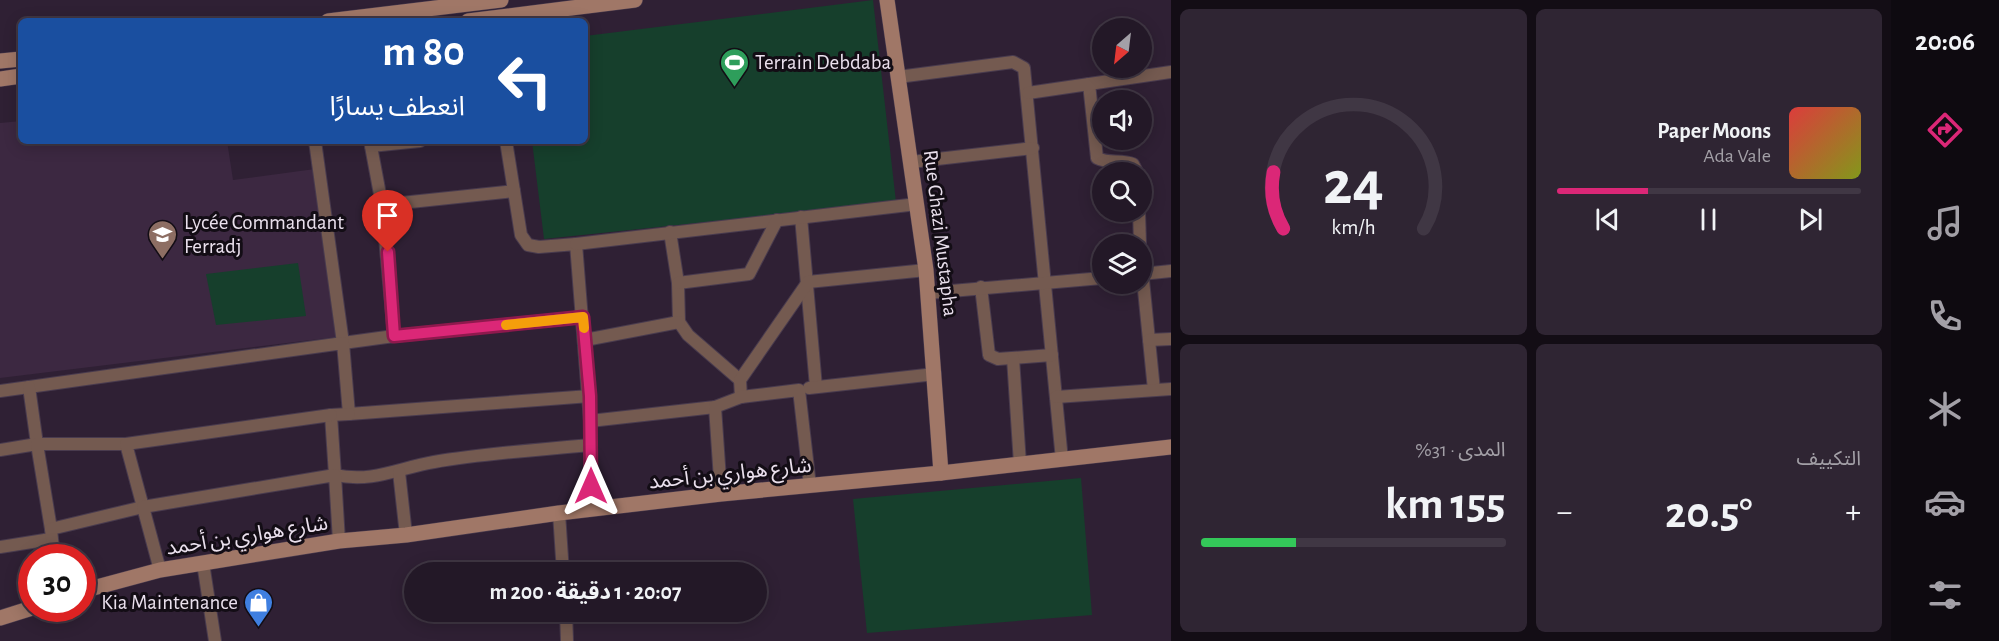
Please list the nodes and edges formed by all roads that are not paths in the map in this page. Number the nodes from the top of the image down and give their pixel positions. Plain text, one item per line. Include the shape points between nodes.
1 (501, 0) edge
2 (635, 0) edge
3 (887, 0) edge
4 (444, 10) edge
5 (400, 11) edge
6 (350, 18) edge
7 (507, 18) edge
8 (18, 59) edge
9 (0, 62) edge
10 (1171, 72) edge
11 (18, 76) edge
12 (898, 77) junction
13 (0, 79) edge
14 (1089, 84) junction
15 (1028, 93) junction
16 (315, 144) edge
17 (370, 144) edge
18 (506, 144) edge
19 (1033, 148) junction
20 (911, 162) junction
21 (1129, 162) edge
22 (514, 192) junction
23 (917, 204) junction
24 (382, 205) junction
25 (801, 217) junction
26 (777, 220) junction
27 (669, 232) junction
28 (576, 244) junction
29 (926, 270) junction
30 (1171, 271) edge
31 (1152, 272) edge
32 (1092, 279) edge
33 (808, 282) junction
34 (678, 283) junction
35 (1046, 283) junction
36 (981, 287) junction
37 (928, 292) junction
38 (1144, 294) edge
39 (583, 317) junction
40 (679, 322) junction
41 (394, 336) junction
42 (1171, 339) edge
43 (585, 340) junction
44 (1149, 340) junction
45 (343, 343) junction
46 (1052, 355) junction
47 (1013, 358) junction
48 (935, 374) junction
49 (740, 380) junction
50 (29, 387) junction
51 (816, 387) junction
52 (1171, 389) edge
53 (799, 390) junction
54 (1154, 390) junction
55 (0, 391) edge
56 (590, 396) junction
57 (741, 397) junction
58 (1056, 397) junction
59 (715, 407) junction
60 (349, 414) junction
61 (331, 416) junction
62 (590, 420) junction
63 (37, 444) junction
64 (126, 444) junction
65 (590, 445) junction
66 (1171, 447) edge
67 (0, 450) edge
68 (1062, 460) junction
69 (1020, 464) junction
70 (399, 472) junction
71 (941, 473) junction
72 (335, 475) junction
73 (810, 486) junction
74 (721, 494) junction
75 (142, 507) junction
76 (590, 509) junction
77 (559, 513) junction
78 (51, 534) junction
79 (406, 535) junction
80 (339, 541) junction
81 (52, 544) edge
82 (0, 547) edge
83 (203, 562) junction
84 (562, 562) edge
85 (160, 570) junction
86 (96, 587) edge
87 (18, 612) edge
88 (0, 618) edge
89 (566, 622) edge
90 (215, 641) edge
91 (567, 641) edge

1 - 4 main road
2 - 7 main road
3 - 12 main road, Rue Ghazi Mustapha
4 - 5 main road
5 - 6 main road
8 - 9 main road
10 - 14 street
11 - 13 main road
12 - 15 street via 1013,62 1024,68
12 - 20 main road, Rue Ghazi Mustapha
14 - 15 street
14 - 21 street via 1097,158
15 - 19 street
16 - 45 street
17 - 24 street
18 - 22 street
19 - 20 street
19 - 35 street
20 - 23 main road, Rue Ghazi Mustapha
22 - 24 street
22 - 28 street via 521,235 528,245
23 - 25 street
23 - 29 main road, Rue Ghazi Mustapha
24 - 41 street
25 - 26 street
25 - 33 street
26 - 27 street
26 - 34 street via 749,274
27 - 28 street
27 - 34 street
28 - 39 street
29 - 33 street
29 - 37 main road, Rue Ghazi Mustapha
30 - 31 street
32 - 35 street
33 - 49 street
33 - 51 street
34 - 40 street
35 - 36 street
35 - 46 street
36 - 37 street
36 - 47 street via 989,355
37 - 48 main road, Rue Ghazi Mustapha
38 - 44 street
39 - 41 street
39 - 43 street
40 - 43 street
40 - 49 street via 688,335
41 - 45 street
42 - 44 street
43 - 56 street
44 - 54 street
45 - 50 street
45 - 60 street
46 - 47 street
46 - 58 street
47 - 69 street
48 - 51 street
48 - 71 main road, Rue Ghazi Mustapha
49 - 57 street
50 - 55 street
50 - 63 street
51 - 53 street
52 - 54 street
53 - 57 street
53 - 73 street
54 - 58 street
56 - 60 street
56 - 62 street
57 - 59 street
58 - 68 street
59 - 62 street
59 - 74 street
60 - 61 street
61 - 64 street
61 - 72 street
62 - 65 street
63 - 64 street
63 - 67 street
63 - 78 street
64 - 75 street
65 - 70 street via 436,461
65 - 76 street
66 - 68 main road, شارع هواري بن أحمد
68 - 69 main road, شارع هواري بن أحمد
69 - 71 main road, شارع هواري بن أحمد
70 - 72 street via 351,478
70 - 79 street
71 - 73 main road, شارع هواري بن أحمد
72 - 75 street
72 - 80 street
73 - 74 main road, شارع هواري بن أحمد
74 - 76 main road, شارع هواري بن أحمد
75 - 78 street
75 - 85 street
76 - 77 main road, شارع هواري بن أحمد
77 - 79 main road, شارع هواري بن أحمد
77 - 84 street
78 - 81 street
78 - 82 street
79 - 80 main road, شارع هواري بن أحمد
80 - 83 main road, شارع هواري بن أحمد
83 - 85 main road, شارع هواري بن أحمد
83 - 90 street
85 - 86 main road, شارع هواري بن أحمد
87 - 88 main road
89 - 91 street

